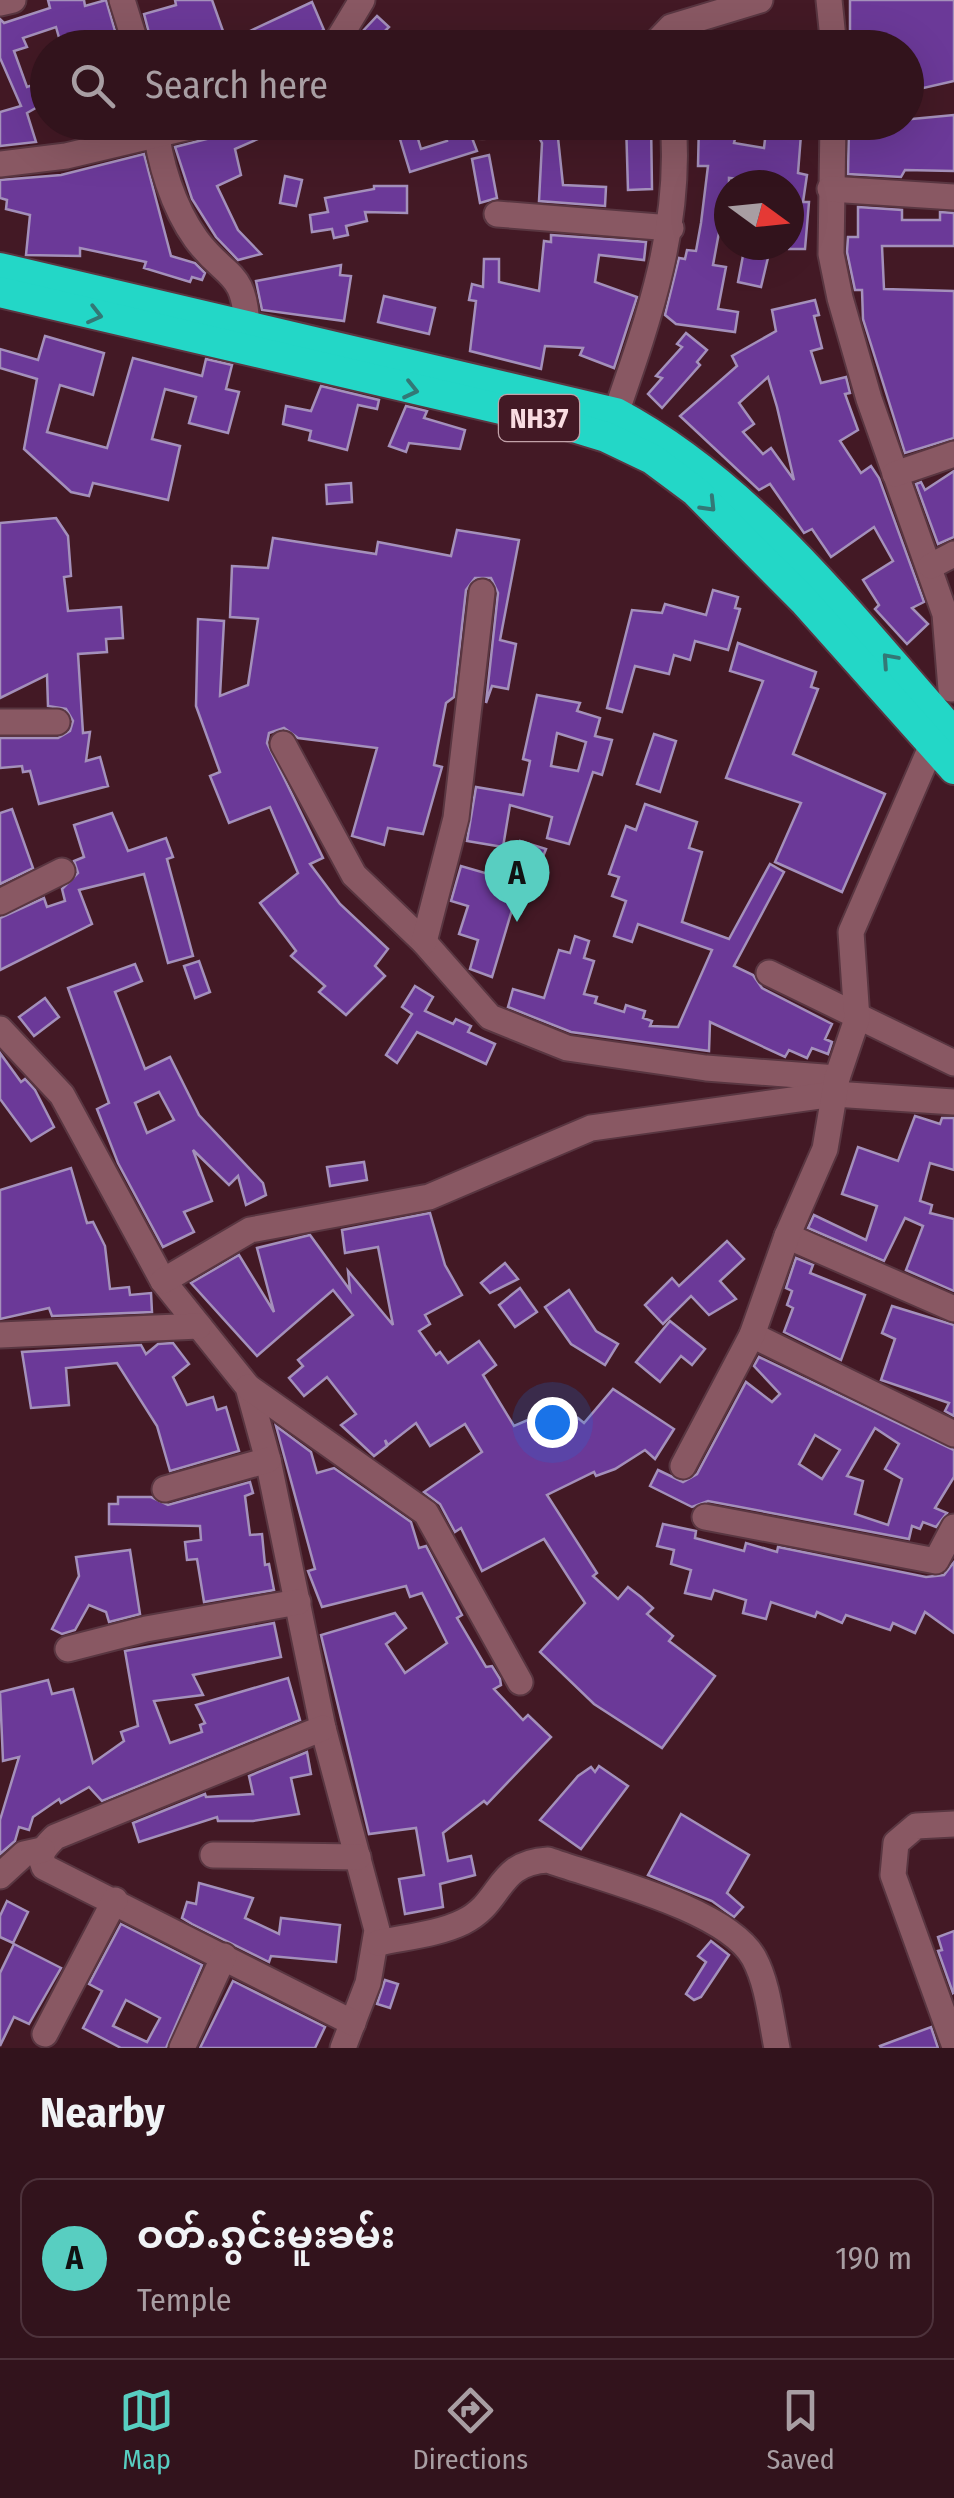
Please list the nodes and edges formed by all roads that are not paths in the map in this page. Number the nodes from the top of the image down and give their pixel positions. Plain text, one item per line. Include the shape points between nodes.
1 (14, 0) edge
2 (122, 0) edge
3 (362, 0) edge
4 (760, 0) edge
5 (829, 0) edge
6 (0, 3) edge
7 (131, 30) edge
8 (343, 30) edge
9 (669, 30) edge
10 (832, 30) edge
11 (110, 140) edge
12 (159, 140) edge
13 (675, 140) edge
14 (832, 140) edge
15 (0, 164) edge
16 (830, 189) junction
17 (954, 197) edge
18 (497, 214) dead end
19 (671, 228) junction
20 (0, 268) edge
21 (0, 292) edge
22 (247, 329) junction
23 (616, 413) junction
24 (954, 454) edge
25 (895, 474) junction
26 (942, 560) edge
27 (482, 592) dead end
28 (953, 689) edge
29 (921, 696) junction
30 (0, 722) edge
31 (57, 722) dead end
32 (943, 739) edge
33 (283, 744) dead end
34 (954, 769) edge
35 (62, 872) dead end
36 (0, 902) edge
37 (424, 942) junction
38 (769, 973) dead end
39 (857, 1019) junction
40 (0, 1029) edge
41 (954, 1062) edge
42 (836, 1086) junction
43 (954, 1102) edge
44 (787, 1236) junction
45 (163, 1281) junction
46 (954, 1309) edge
47 (199, 1326) junction
48 (752, 1334) junction
49 (0, 1335) edge
50 (248, 1387) junction
51 (954, 1434) edge
52 (268, 1460) junction
53 (683, 1466) dead end
54 (165, 1489) dead end
55 (705, 1517) dead end
56 (954, 1527) edge
57 (298, 1602) junction
58 (68, 1649) dead end
59 (520, 1682) dead end
60 (324, 1728) junction
61 (954, 1824) edge
62 (42, 1850) junction
63 (213, 1855) dead end
64 (358, 1857) junction
65 (0, 1876) edge
66 (115, 1900) junction
67 (378, 1944) junction
68 (224, 1956) junction
69 (352, 2023) junction
70 (45, 2034) dead end
71 (954, 2044) edge
72 (182, 2048) edge
73 (343, 2048) edge
74 (777, 2048) edge

1 - 6 street
2 - 7 street
3 - 8 street
4 - 9 street
5 - 10 street
11 - 15 street
12 - 22 street via 176,206 197,241 240,282
13 - 19 street
14 - 16 street
16 - 17 street
16 - 25 street via 830,254 840,298
18 - 19 street
19 - 23 street
20 - 22 highway, NH37
21 -> 32 highway, NH37 via 606,436 696,491
22 - 23 highway, NH37
29 -> 23 highway, NH37 via 707,470
24 - 25 street
25 - 26 street
26 - 28 street
27 - 37 street via 456,818
28 - 29 street
29 - 32 highway, NH37
30 - 31 street
32 - 34 highway, NH37
32 - 39 street via 852,932
33 - 37 street via 354,875
35 - 36 street
37 - 42 street via 490,1017 567,1048
38 - 39 street
39 - 41 street
39 - 42 street
40 - 45 street via 62,1095
42 - 43 street
42 - 44 street via 825,1149
42 - 45 street via 591,1128 428,1197 250,1230
44 - 46 street
44 - 48 street
45 - 47 street
47 - 49 street
47 - 50 street
48 - 51 street
48 - 53 street
50 - 52 street
50 - 59 street via 426,1513
52 - 54 street
52 - 57 street
55 - 56 street via 936,1561
57 - 58 street
57 - 60 street
60 - 62 street via 54,1837
60 - 64 street
61 - 71 street via 916,1826 896,1843 893,1875
62 - 65 street via 24,1854
62 - 66 street via 44,1867
63 - 64 street
64 - 67 street
66 - 68 street
66 - 70 street
67 - 69 street
67 - 74 street via 462,1922 495,1896 502,1878 527,1861 548,1860 705,1917 736,1936 754,1958
68 - 69 street
68 - 72 street
69 - 73 street

